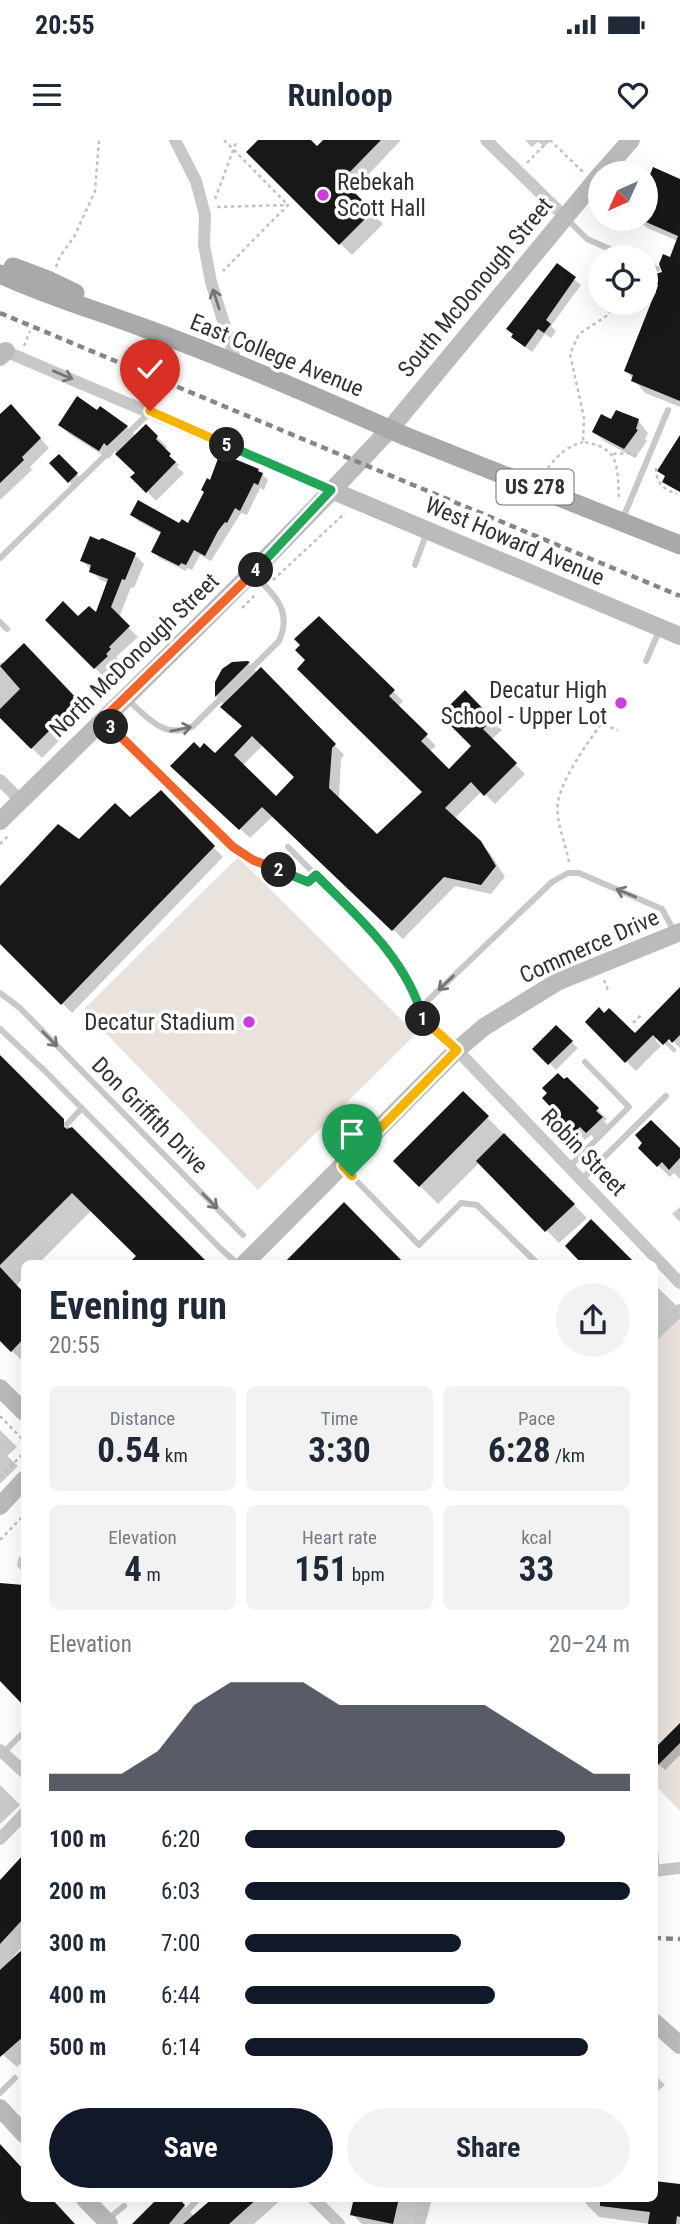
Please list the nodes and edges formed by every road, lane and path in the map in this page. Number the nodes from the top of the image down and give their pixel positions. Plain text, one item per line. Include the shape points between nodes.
1 (99, 140) edge
2 (176, 140) edge
3 (224, 140) edge
4 (237, 140) edge
5 (486, 140) edge
6 (550, 140) edge
7 (631, 140) edge
8 (234, 150) junction
9 (613, 161) edge
10 (588, 169) edge
11 (518, 172) junction
12 (588, 190) edge
13 (288, 205) junction
14 (565, 217) junction
15 (601, 245) edge
16 (0, 263) edge
17 (53, 273) dead end
18 (0, 274) edge
19 (217, 278) dead end
20 (608, 315) edge
21 (145, 328) junction
22 (30, 331) dead end
23 (7, 351) edge
24 (237, 365) junction
25 (668, 410) dead end
26 (150, 411) junction
27 (390, 429) junction
28 (583, 442) junction
29 (359, 462) joint
30 (536, 487) junction
31 (331, 490) junction
32 (344, 515) dead end
33 (620, 523) junction
34 (427, 530) junction
35 (680, 545) edge
36 (0, 558) edge
37 (415, 565) dead end
38 (253, 574) junction
39 (270, 582) dead end
40 (0, 622) edge
41 (660, 628) junction
42 (7, 629) dead end
43 (680, 636) edge
44 (646, 661) dead end
45 (126, 698) junction
46 (103, 719) junction
47 (618, 730) dead end
48 (0, 780) edge
49 (20, 801) junction
50 (0, 821) edge
51 (288, 847) dead end
52 (569, 860) dead end
53 (316, 875) junction
54 (678, 933) edge
55 (604, 979) dead end
56 (0, 993) edge
57 (609, 993) dead end
58 (420, 1007) junction
59 (642, 1014) dead end
60 (633, 1023) dead end
61 (0, 1029) edge
62 (457, 1050) junction
63 (585, 1062) dead end
64 (666, 1096) dead end
65 (82, 1108) junction
66 (68, 1123) dead end
67 (343, 1166) junction
68 (569, 1167) junction
69 (581, 1180) junction
70 (243, 1235) dead end
71 (233, 1260) edge
72 (248, 1260) edge
73 (534, 1260) edge
74 (658, 1260) edge
75 (658, 1260) edge
76 (680, 1283) edge
77 (680, 1310) edge
78 (658, 1331) edge
79 (0, 1388) edge
80 (21, 1409) edge
81 (0, 1416) edge
82 (21, 1438) edge
83 (21, 1456) edge
84 (0, 1477) edge
85 (21, 1483) edge
86 (0, 1506) edge
87 (21, 1518) edge
88 (0, 1540) edge
89 (21, 1735) edge
90 (2, 1752) edge
91 (21, 1769) edge
92 (21, 1817) edge
93 (0, 1839) edge
94 (680, 1868) edge
95 (658, 1871) edge
96 (658, 2026) edge
97 (680, 2045) edge
98 (15, 2078) dead end
99 (0, 2093) edge
100 (0, 2108) edge
101 (21, 2131) edge
102 (195, 2202) edge
103 (425, 2202) edge
104 (326, 2204) edge
105 (124, 2206) dead end
106 (99, 2212) edge
107 (175, 2224) edge
108 (339, 2224) edge
109 (419, 2224) edge

1 - 17 path via 95,191
24 -> 2 street via 211,282 204,245 205,215 196,181
3 - 8 path
4 - 8 path
5 - 11 street
6 - 10 path
6 - 11 path
7 - 9 main road, South McDonough Street
8 - 13 path
8 - 13 path via 212,207
11 - 14 street
12 - 14 main road, South McDonough Street
13 - 19 path
14 - 15 lane via 587,239
14 - 27 main road, South McDonough Street
16 - 21 main road, East College Avenue / US 278 via 50,281
18 - 21 main road, East College Avenue / US 278
20 - 28 path via 579,334 570,354 584,418
21 - 24 main road, East College Avenue / US 278
22 - 23 path
23 -> 26 street
24 - 27 main road, East College Avenue / US 278
25 - 33 lane
26 - 31 street
26 - 36 lane
27 - 29 main road, South McDonough Street
27 - 30 main road, US 278
28 - 30 path via 554,458
28 - 33 path via 613,454
29 - 31 main road, North McDonough Street
30 - 33 main road, US 278
31 - 34 main road, West Howard Avenue
31 - 38 main road, North McDonough Street
32 - 39 path
33 - 35 main road, US 278
34 - 37 lane
34 - 41 main road, West Howard Avenue
38 - 45 main road, North McDonough Street
45 -> 38 lane via 163,729 172,732 193,726 279,642 285,628 284,611
40 - 42 lane
41 - 43 main road, West Howard Avenue
41 - 44 lane
45 - 46 main road, North McDonough Street
46 - 49 main road, North McDonough Street
46 - 53 path via 233,847 308,882
47 - 52 path via 601,724 576,760 558,802
48 - 49 street
49 - 50 main road, North McDonough Street
51 - 53 lane
53 - 58 lane via 376,936 407,978
54 -> 58 lane via 662,909 579,873 568,873 552,882
54 - 62 main road, Commerce Drive via 557,982 484,1027
55 - 57 path
56 -> 70 lane, Don Griffith Drive
58 - 62 lane via 424,1021
59 - 60 path
61 - 65 lane
62 - 67 main road, Commerce Drive
62 - 68 street, Robin Street
63 - 68 lane via 629,1107
64 - 69 lane
65 - 66 lane
65 - 71 lane
67 - 72 main road, Commerce Drive
67 - 73 lane via 419,1245 461,1203 477,1205
68 - 69 street, Robin Street
69 - 74 street, Robin Street
75 - 76 street, Robin Street
77 - 78 street
79 - 80 main road
81 - 82 path
83 - 84 path
85 - 86 main road
87 - 88 path
89 - 90 lane
90 - 91 street
92 - 93 street
94 - 95 street
96 - 97 main road
98 - 99 lane
100 - 101 main road
102 - 107 lane
103 - 109 street
104 - 108 street
105 - 106 lane

